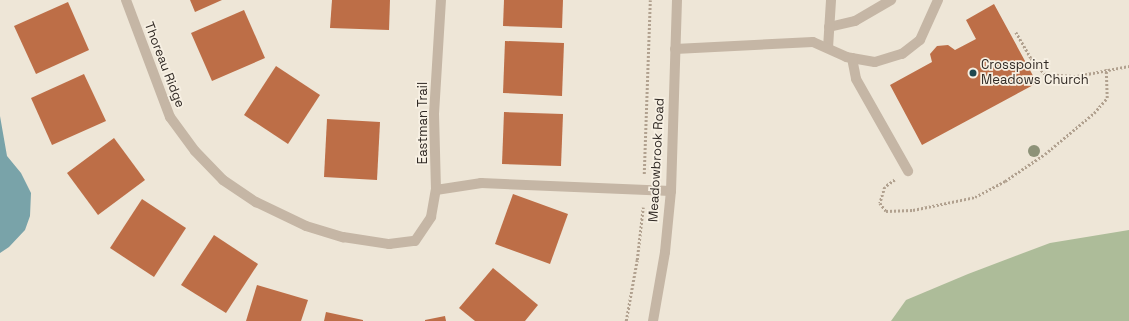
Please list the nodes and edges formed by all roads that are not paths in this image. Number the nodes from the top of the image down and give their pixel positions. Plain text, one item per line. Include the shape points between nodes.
1 (126, 0) edge
2 (441, 0) edge
3 (677, 0) edge
4 (831, 0) edge
5 (891, 0) edge
6 (938, 0) edge
7 (829, 27) junction
8 (828, 48) junction
9 (675, 49) junction
10 (852, 58) junction
11 (908, 172) road end
12 (436, 190) junction
13 (671, 191) junction
14 (415, 241) joint
15 (653, 321) edge

1 - 14 street, Thoreau Ridge via 170,117 195,151 223,180 256,202 306,226 343,237 389,244
2 - 12 street, Eastman Trail via 434,114
3 - 9 street, Meadowbrook Road
4 - 7 street
5 - 7 street via 855,21
6 - 10 street via 920,40 902,54 875,62
7 - 8 street
8 - 9 street via 814,42
8 - 10 street
9 - 13 street, Meadowbrook Road
10 - 11 street via 856,79
12 - 13 street via 481,183
12 - 14 street, Eastman Trail via 431,217
13 - 15 street, Meadowbrook Road via 665,252

